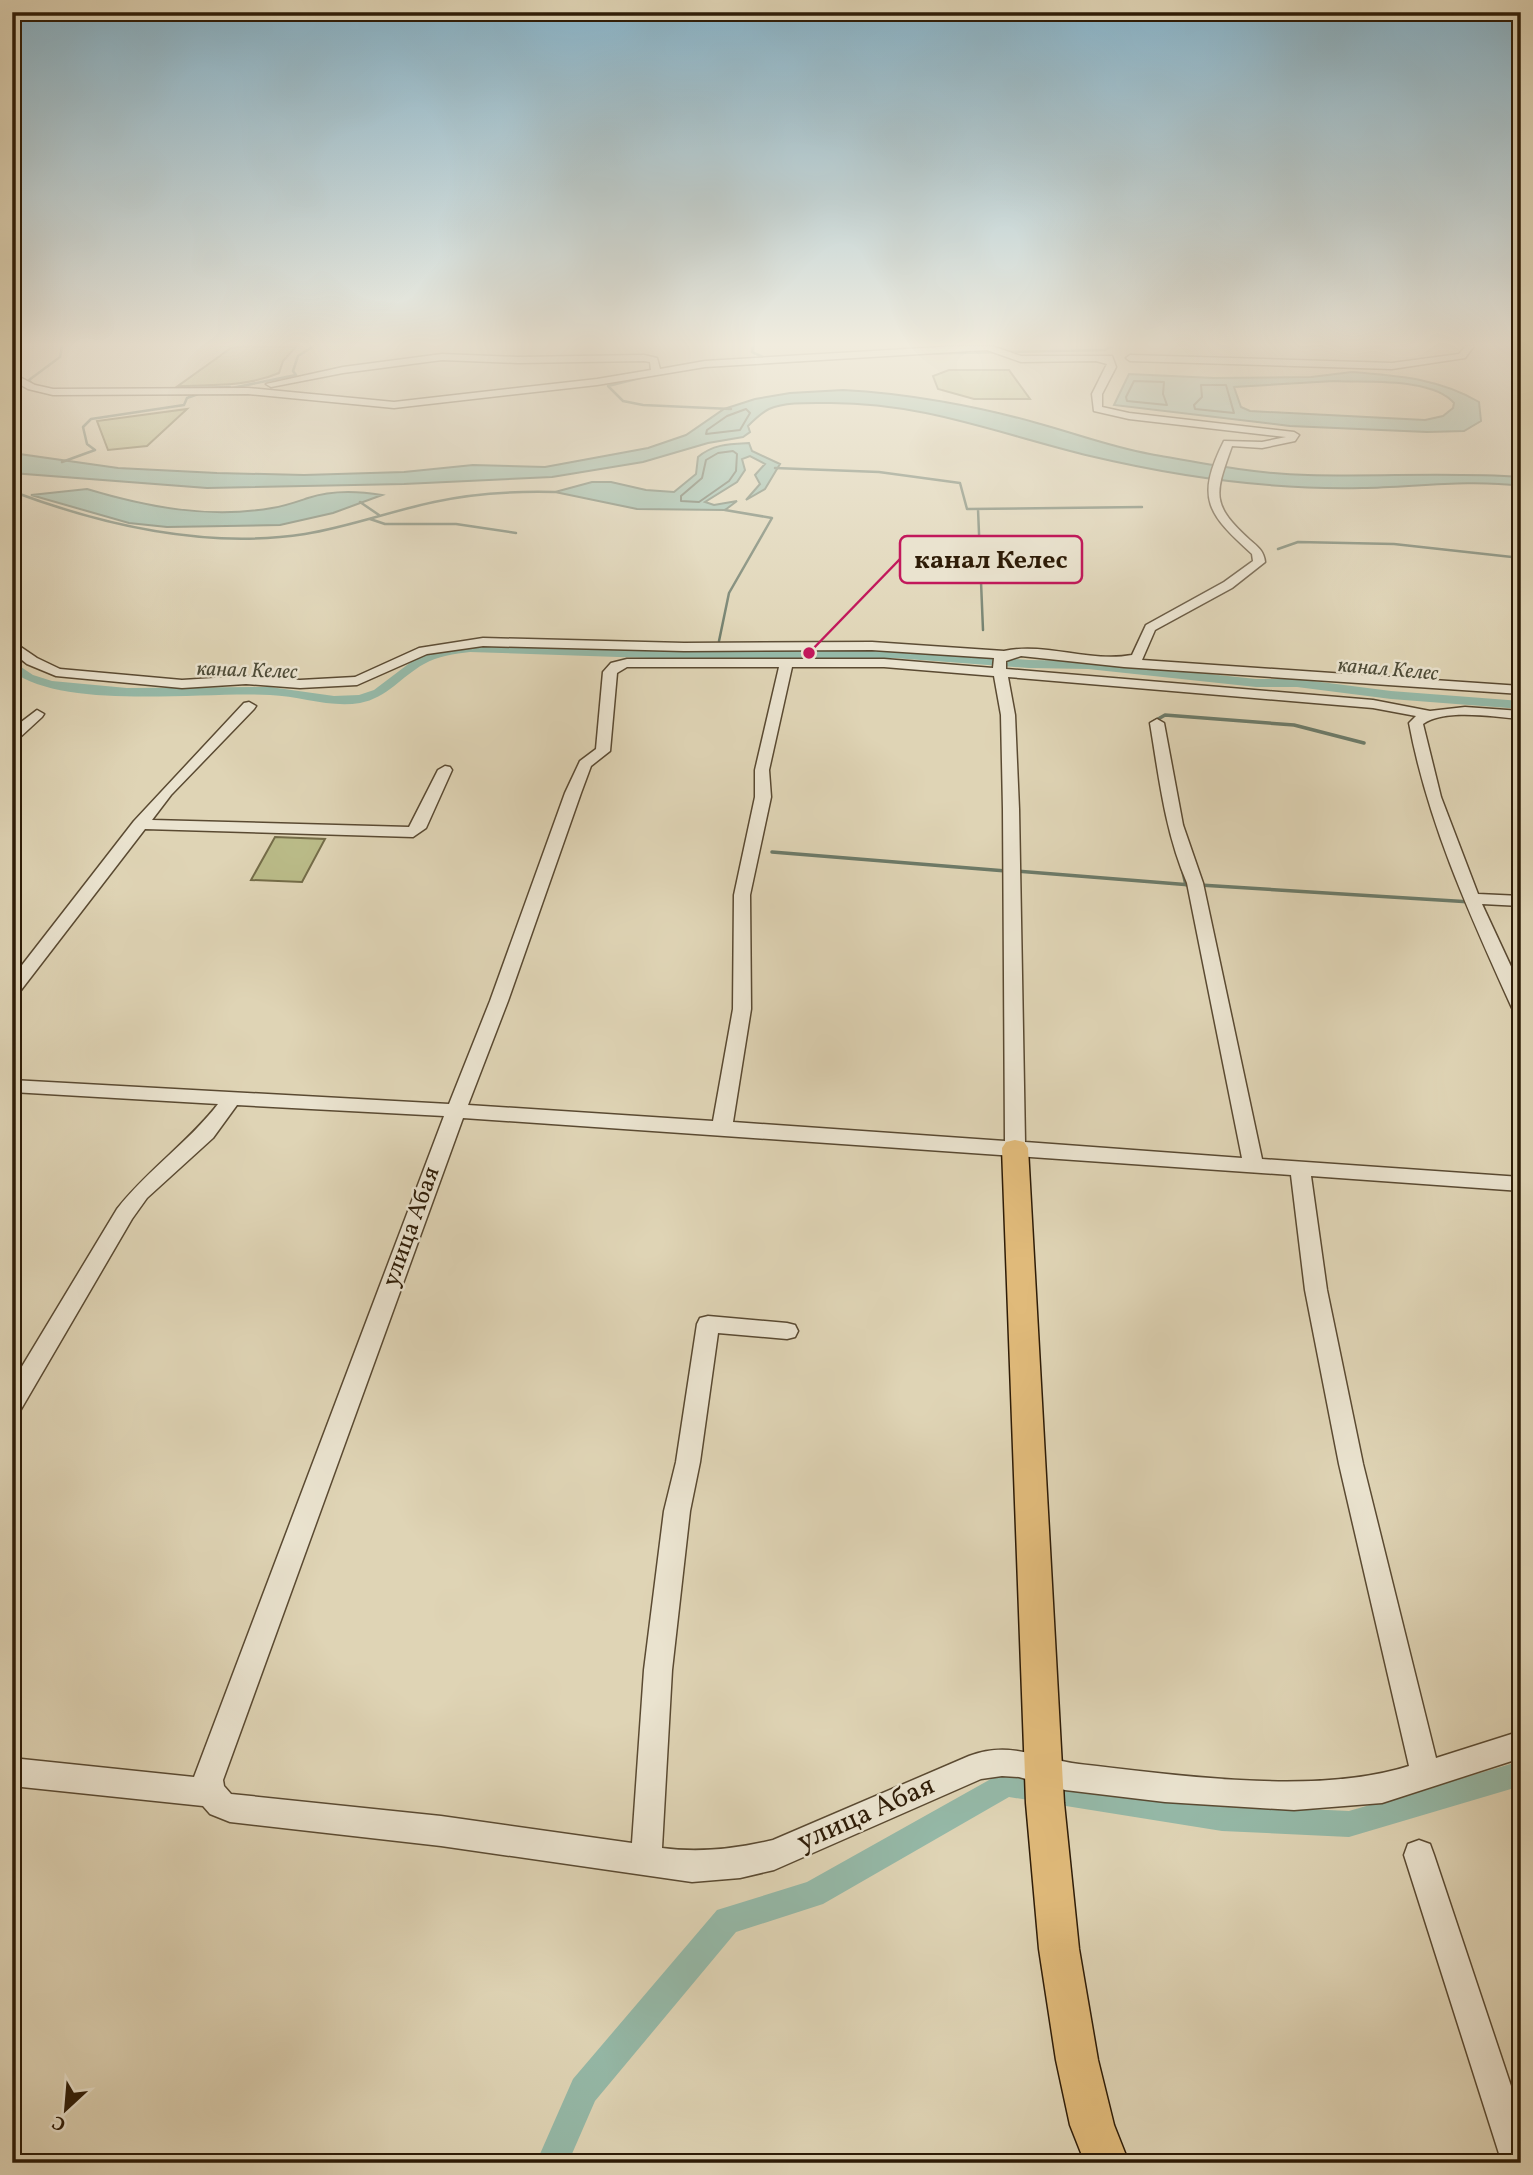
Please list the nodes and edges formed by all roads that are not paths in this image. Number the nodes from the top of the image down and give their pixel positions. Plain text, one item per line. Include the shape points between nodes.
1 (1226, 448) edge
2 (12, 645) edge
3 (1001, 663) junction
4 (1121, 663) junction
5 (788, 664) junction
6 (1521, 690) edge
7 (249, 706) dead end
8 (37, 714) dead end
9 (1427, 714) junction
10 (1521, 715) edge
11 (1157, 723) dead end
12 (12, 737) edge
13 (445, 770) dead end
14 (139, 824) junction
15 (1195, 886) joint
16 (1521, 901) edge
17 (1474, 902) junction
18 (12, 990) edge
19 (1521, 1008) edge
20 (12, 1086) edge
21 (232, 1098) junction
22 (456, 1111) junction
23 (722, 1128) junction
24 (1015, 1148) junction
25 (1253, 1163) junction
26 (1300, 1167) junction
27 (1521, 1184) edge
28 (787, 1331) dead end
29 (12, 1404) edge
30 (1521, 1744) edge
31 (12, 1772) edge
32 (1426, 1774) junction
33 (1044, 1785) junction
34 (210, 1793) junction
35 (1419, 1855) dead end
36 (646, 1861) junction
37 (1107, 2163) edge
38 (1519, 2163) edge

1 - 4 street via 1212,497 1217,514 1258,553 1259,562 1228,585 1155,624 1136,658
2 - 3 street via 56,672 182,684 357,681 424,651 483,642 872,646
3 - 4 street via 1032,653
3 - 5 street
3 - 9 street via 1373,704
3 - 24 street via 1008,715
4 - 6 street
5 - 22 street, улица Абая via 626,663 610,672 603,751 585,764 573,793
5 - 23 street via 763,762 763,797 742,895 742,1009
7 - 14 street via 192,762
8 - 12 street
9 - 10 street
9 - 17 street via 1416,723 1423,766
11 - 15 street via 1173,808
13 - 14 street via 413,832
14 - 18 street
15 - 25 street
16 - 17 street
17 - 19 street
20 - 21 street
21 - 22 street
21 - 29 street via 206,1133 140,1193 124,1214
22 - 23 street
22 - 34 street, улица Абая via 211,1769
23 - 24 street
24 - 25 street
24 - 33 main road
25 - 26 street
26 - 27 street
26 - 32 street via 1316,1290 1349,1450
28 - 36 street via 708,1325 675,1524 658,1670
30 - 32 street, улица Абая
31 - 34 street, улица Абая
32 - 33 street, улица Абая via 1382,1788 1294,1796 1065,1776
33 - 36 street, улица Абая via 1019,1763 979,1766 774,1855 692,1867
33 - 37 main road via 1059,1949 1077,2060 1092,2126
34 - 36 street, улица Абая via 230,1808 441,1831
35 - 38 street

